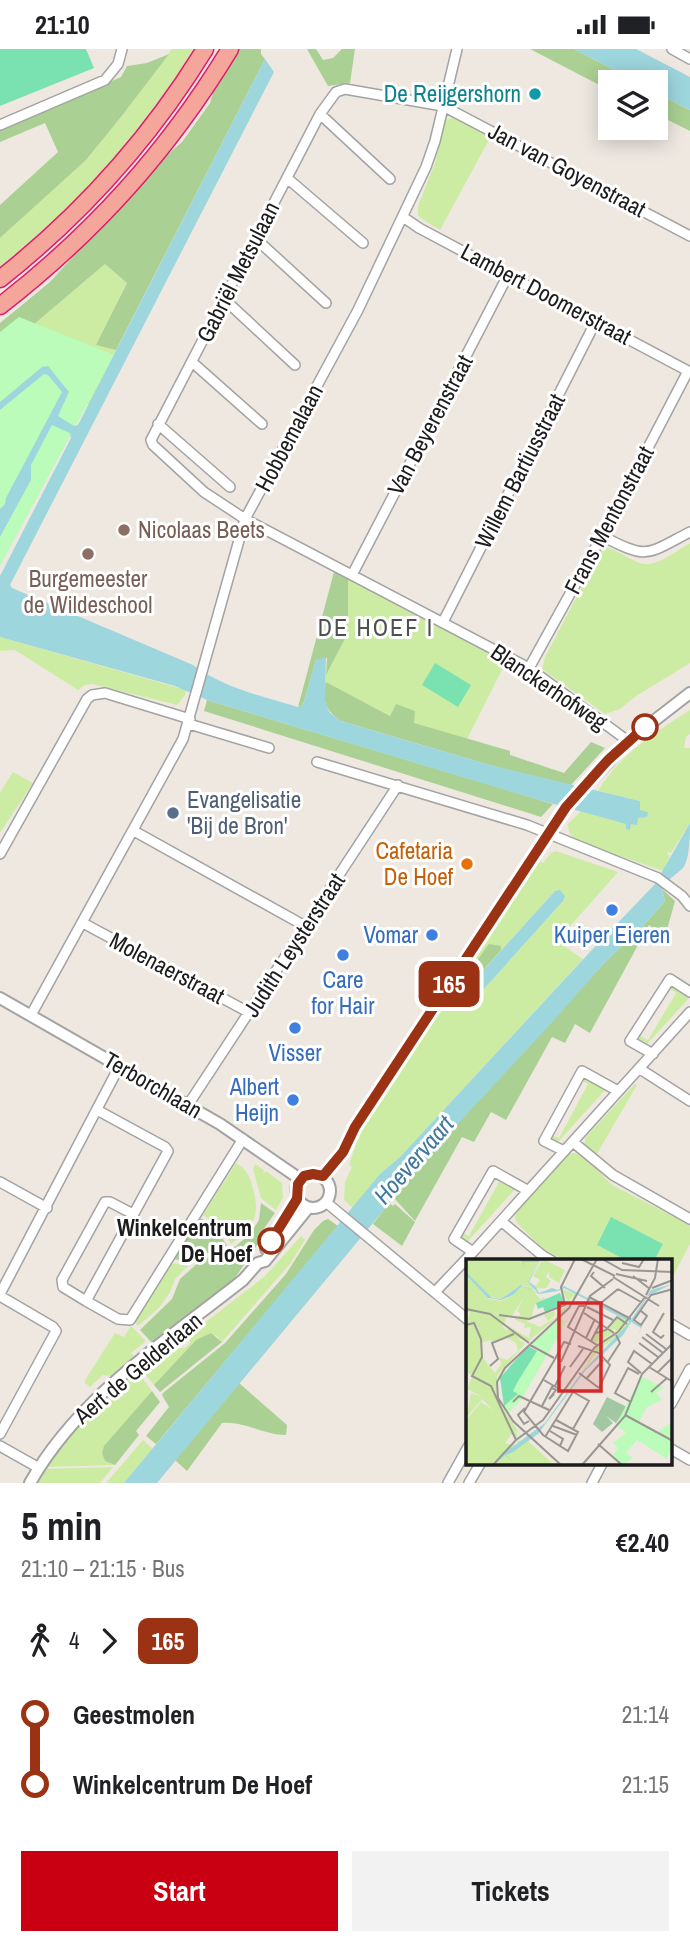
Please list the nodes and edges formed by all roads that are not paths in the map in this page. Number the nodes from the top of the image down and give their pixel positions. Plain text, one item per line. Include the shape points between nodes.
1 (122, 49) edge
2 (205, 49) edge
3 (230, 49) edge
4 (457, 49) edge
5 (672, 49) edge
6 (687, 54) edge
7 (443, 106) junction
8 (320, 114) junction
9 (0, 125) edge
10 (287, 178) junction
11 (390, 179) dead end
12 (403, 217) junction
13 (690, 236) edge
14 (256, 238) junction
15 (363, 243) dead end
16 (508, 275) junction
17 (0, 279) edge
18 (224, 299) junction
19 (326, 303) dead end
20 (0, 306) edge
21 (596, 321) junction
22 (192, 362) junction
23 (295, 365) dead end
24 (689, 371) edge
25 (158, 424) junction
26 (262, 424) dead end
27 (230, 487) dead end
28 (245, 519) junction
29 (690, 532) edge
30 (602, 536) junction
31 (352, 575) junction
32 (443, 622) junction
33 (528, 668) junction
34 (690, 692) edge
35 (189, 721) junction
36 (628, 741) junction
37 (269, 748) dead end
38 (317, 762) dead end
39 (398, 785) junction
40 (134, 831) junction
41 (548, 835) junction
42 (0, 854) edge
43 (690, 906) edge
44 (83, 923) junction
45 (305, 926) junction
46 (690, 992) edge
47 (0, 998) edge
48 (690, 1012) edge
49 (250, 1013) junction
50 (31, 1015) junction
51 (653, 1054) junction
52 (120, 1065) junction
53 (640, 1069) junction
54 (618, 1091) junction
55 (690, 1101) edge
56 (188, 1105) junction
57 (97, 1110) junction
58 (243, 1139) junction
59 (573, 1142) junction
60 (564, 1151) junction
61 (323, 1176) junction
62 (300, 1179) junction
63 (0, 1182) edge
64 (527, 1191) junction
65 (297, 1199) junction
66 (327, 1203) junction
67 (308, 1207) junction
68 (47, 1208) junction
69 (133, 1214) junction
70 (690, 1219) edge
71 (501, 1221) junction
72 (473, 1251) junction
73 (549, 1259) edge
74 (258, 1263) junction
75 (435, 1292) junction
76 (0, 1295) edge
77 (86, 1301) junction
78 (466, 1317) edge
79 (672, 1326) edge
80 (690, 1335) edge
81 (690, 1369) edge
82 (686, 1386) edge
83 (672, 1403) edge
84 (0, 1434) edge
85 (0, 1446) edge
86 (672, 1450) edge
87 (466, 1451) edge
88 (690, 1460) edge
89 (479, 1465) edge
90 (601, 1465) edge
91 (38, 1468) junction
92 (30, 1483) edge
93 (448, 1483) edge
94 (469, 1483) edge
95 (592, 1483) edge

1 - 9 street via 118,64 105,79
2 - 17 highway via 157,120 94,194
3 - 20 highway via 171,137 121,197 40,275
4 - 7 street, Hobbemalaan
5 - 6 street
7 - 8 street, Gabriël Metsulaan via 345,89 329,98
7 - 12 street, Hobbemalaan via 432,153
7 - 13 street, Jan van Goyenstraat
8 - 10 street, Gabriël Metsulaan
8 - 11 street
10 - 14 street, Gabriël Metsulaan
10 - 15 street
12 - 16 street, Lambert Doomerstraat
12 - 28 street, Hobbemalaan
14 - 18 street, Gabriël Metsulaan
14 - 19 street
16 - 21 street, Lambert Doomerstraat
16 - 31 street, Van Beyerenstraat
18 - 22 street, Gabriël Metsulaan
18 - 23 street, Hobbemalaan
21 - 24 street, Lambert Doomerstraat
21 - 32 street, Willem Bartiusstraat
22 - 25 street, Gabriël Metsulaan
22 - 26 street, Hobbemalaan
24 - 30 street, Frans Mentonstraat
25 - 27 street, Hobbemalaan
25 - 28 street via 151,437 153,445 204,492
28 - 31 street, Blanckerhofweg
28 - 35 street, Hobbemalaan
29 - 30 street via 651,552 635,552
30 - 33 street, Frans Mentonstraat
31 - 32 street, Blanckerhofweg
32 - 33 street, Blanckerhofweg
33 - 36 street, Blanckerhofweg
34 - 36 street
35 - 37 street
35 - 40 street, Hobbemalaan
35 - 42 street via 106,693 92,695
36 - 41 street via 582,787
38 - 39 street
39 - 41 street
39 - 45 street, Judith Leysterstraat
40 - 44 street, Hobbemalaan
40 - 45 street
41 - 43 street via 634,866 663,881
41 - 61 street
44 - 49 street, Molenaerstraat
44 - 50 street, Hobbemalaan
45 - 49 street, Judith Leysterstraat
46 - 51 street via 670,979 630,1041
47 - 50 street, Terborchlaan
48 - 51 street
49 - 56 street, Judith Leysterstraat
50 - 52 street, Terborchlaan
51 - 53 street
52 - 56 street, Terborchlaan
52 - 57 street
53 - 54 street
53 - 55 street
54 - 59 street
54 - 60 street via 582,1071 544,1141
56 - 58 street, Terborchlaan
57 - 68 street
57 - 69 street via 168,1151
58 - 62 street, Terborchlaan
58 - 77 street, Aert de Gelderlaan via 130,1320 118,1319
59 - 60 street
59 - 70 street via 613,1175
60 - 64 street
61 - 62 street
61 - 66 street via 331,1189
62 - 65 street
63 - 68 street
64 - 71 street
64 - 72 street via 493,1171 454,1239
65 - 67 street
65 - 74 street, Aert de Gelderlaan
66 - 67 street via 316,1209
66 - 75 street
67 - 74 street, Aert de Gelderlaan via 265,1261
68 - 76 street
69 - 77 street
69 - 77 street via 105,1202 92,1225 61,1284
71 - 72 street
71 - 73 street
72 - 75 street
74 - 91 street, Aert de Gelderlaan via 243,1280 95,1398
75 - 78 street
76 - 84 street via 56,1331
79 - 80 street
81 - 82 street
82 - 83 street
85 - 91 street
86 - 88 street
87 - 93 street
89 - 94 street
90 - 95 street
91 - 92 street, Aert de Gelderlaan

